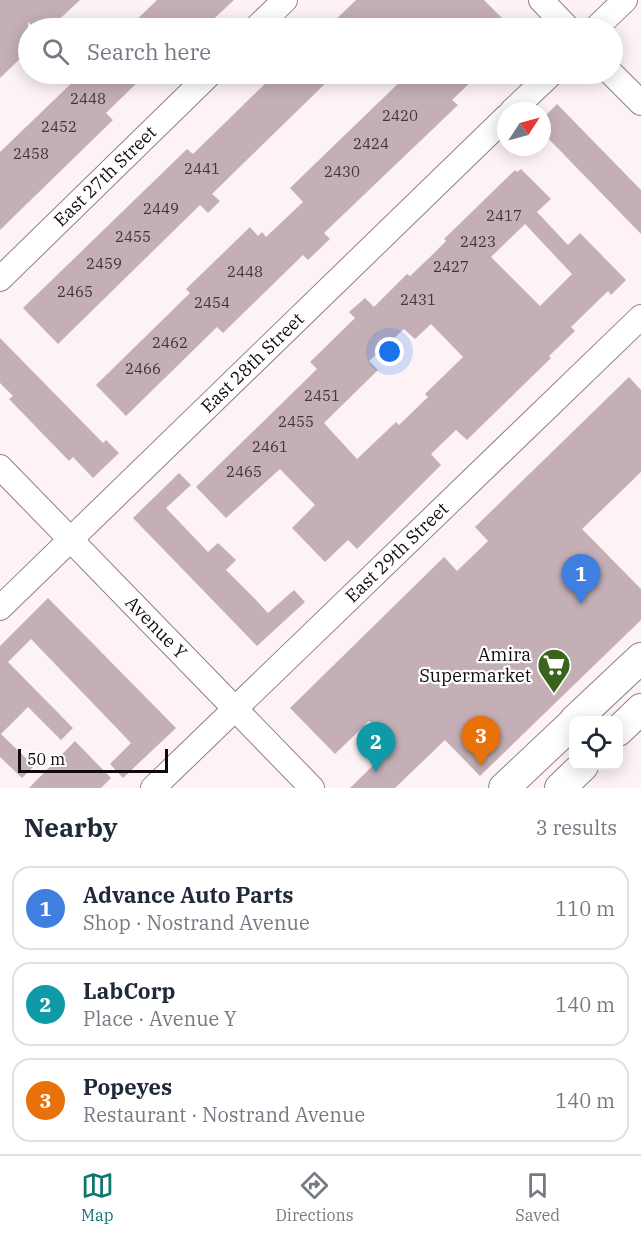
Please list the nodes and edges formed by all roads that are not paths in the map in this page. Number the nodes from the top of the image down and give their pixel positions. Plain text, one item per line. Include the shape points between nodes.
1 (285, 0) edge
2 (541, 0) edge
3 (625, 0) edge
4 (266, 18) edge
5 (558, 18) edge
6 (606, 18) edge
7 (200, 84) edge
8 (540, 84) edge
9 (622, 84) edge
10 (521, 102) edge
11 (641, 103) edge
12 (497, 126) edge
13 (0, 279) edge
14 (641, 317) edge
15 (0, 466) edge
16 (70, 539) junction
17 (0, 608) edge
18 (641, 658) edge
19 (235, 708) junction
20 (641, 709) edge
21 (579, 716) edge
22 (569, 726) edge
23 (623, 726) edge
24 (578, 770) edge
25 (153, 788) edge
26 (312, 788) edge
27 (504, 788) edge
28 (560, 788) edge

1 - 4 street
2 - 5 street
3 - 6 street
7 - 13 street, East 27th Street
8 - 10 street
9 - 11 street
12 - 16 street, East 28th Street
14 - 19 street, East 29th Street
15 - 16 street, Avenue Y
16 - 17 street, East 28th Street
16 - 19 street, Avenue Y
18 - 21 main road
19 - 25 street, East 29th Street
19 - 26 street, Avenue Y
20 - 23 main road
22 - 27 main road
24 - 28 main road

